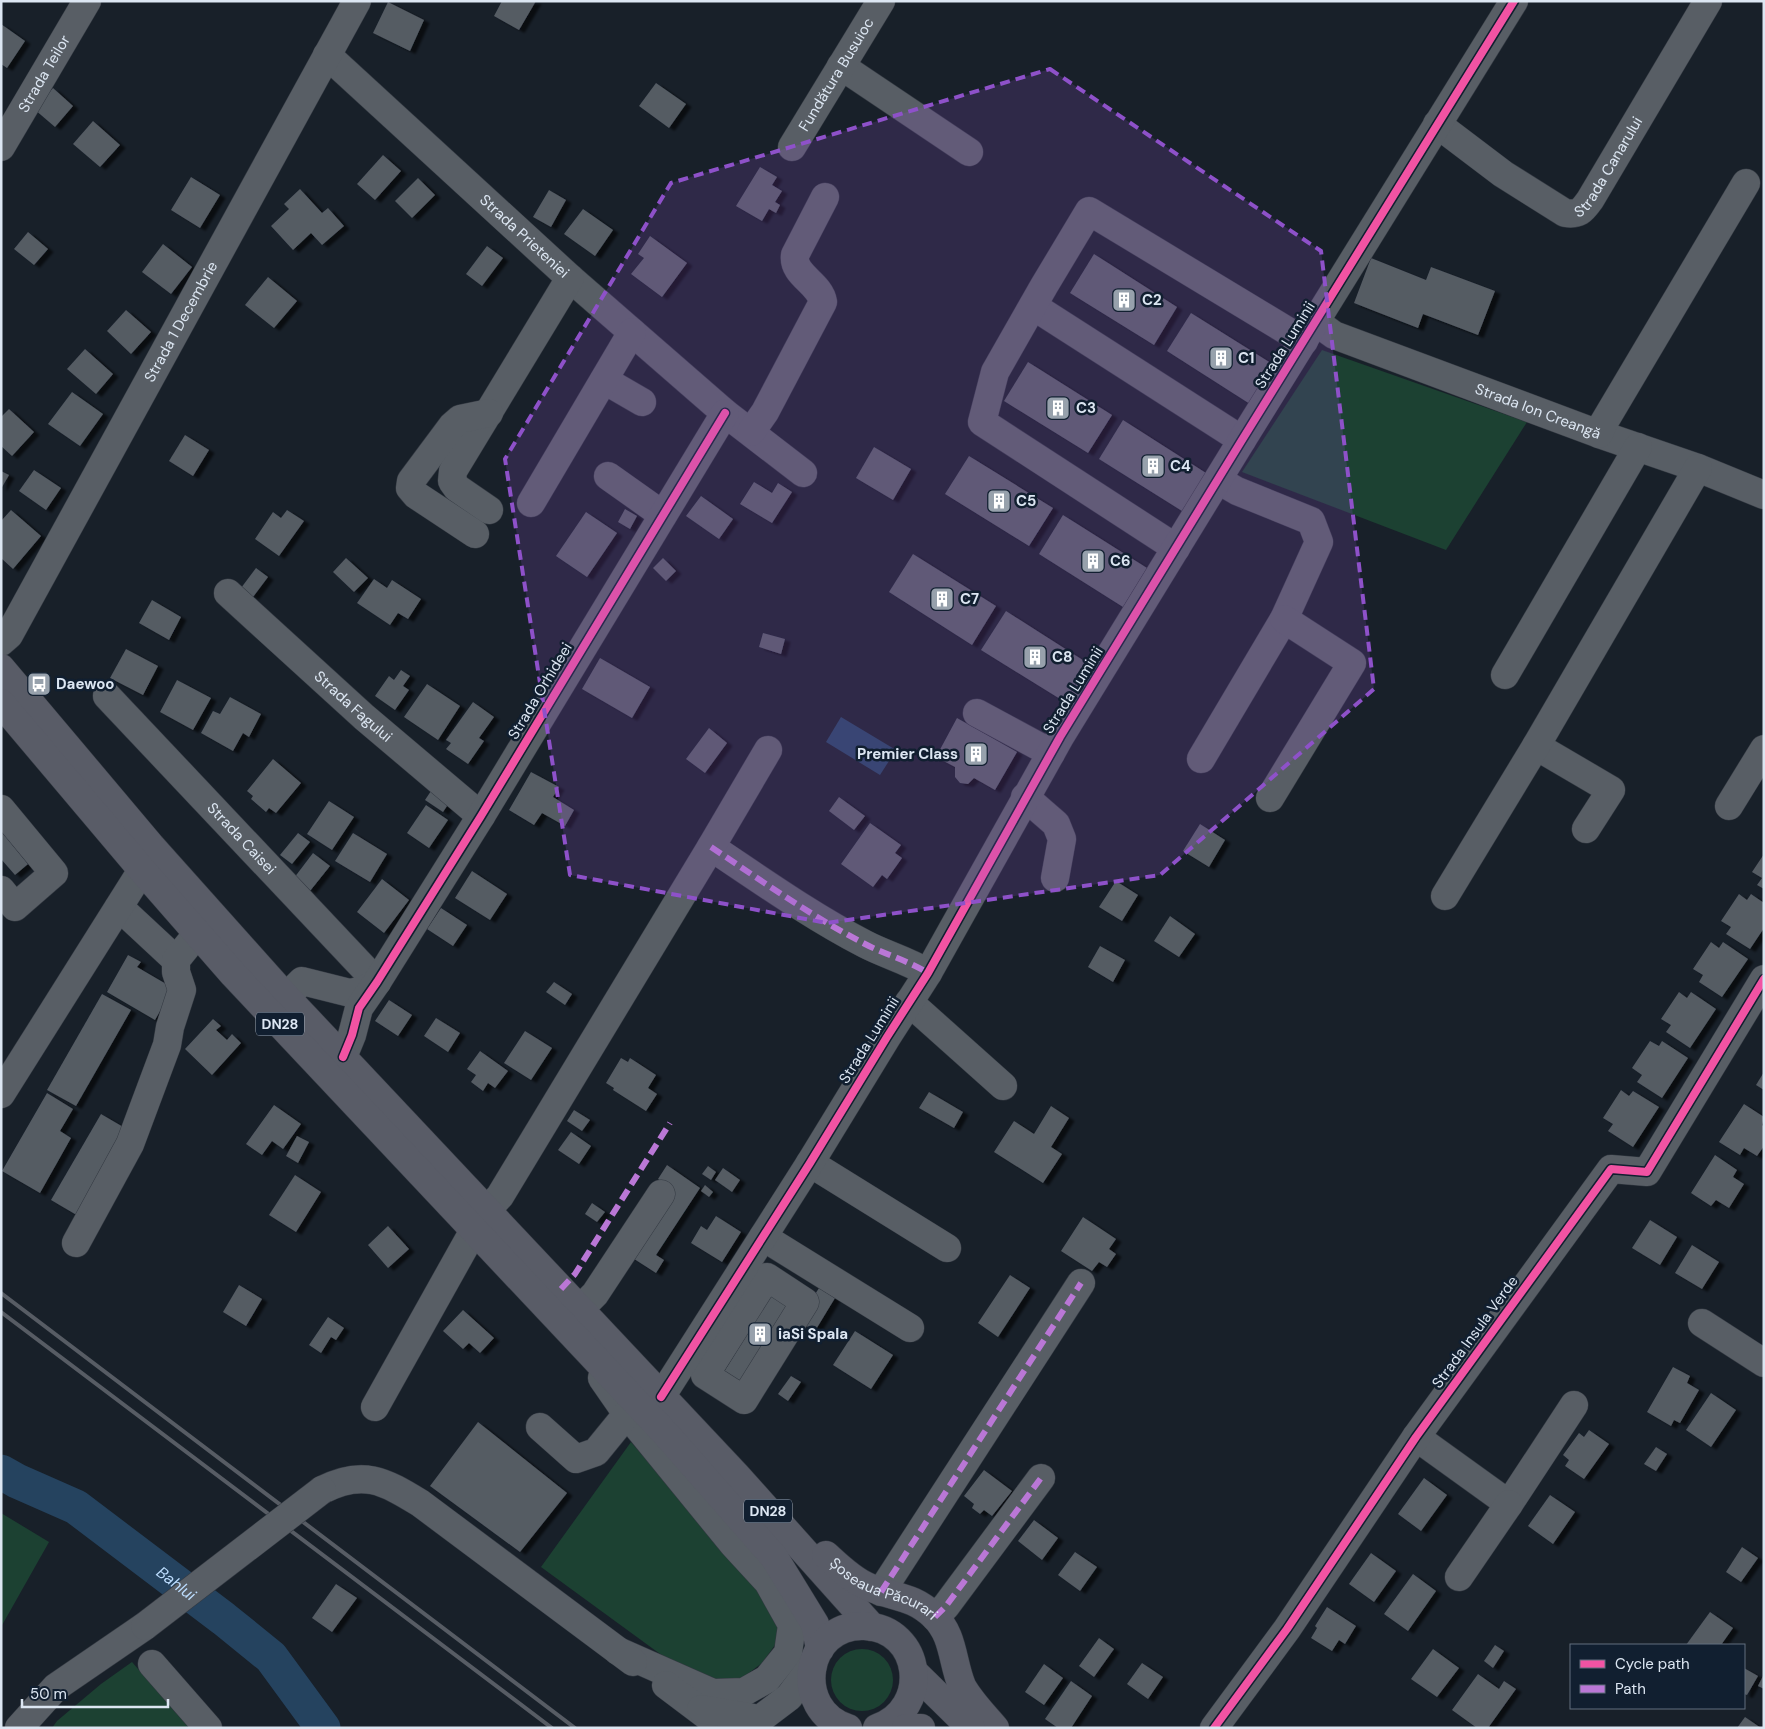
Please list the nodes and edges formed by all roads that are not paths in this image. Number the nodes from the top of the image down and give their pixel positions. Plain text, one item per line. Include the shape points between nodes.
1 (87, 1) edge
2 (357, 1) edge
3 (881, 1) edge
4 (1514, 1) edge
5 (1708, 1) edge
6 (327, 55) junction
7 (841, 66) junction
8 (1437, 124) junction
9 (792, 147) dead end
10 (1, 148) edge
11 (969, 152) dead end
12 (1746, 183) dead end
13 (825, 197) dead end
14 (570, 278) junction
15 (1033, 306) junction
16 (1310, 331) junction
17 (632, 332) junction
18 (604, 380) junction
19 (642, 402) dead end
20 (488, 413) junction
21 (725, 413) junction
22 (751, 432) junction
23 (1599, 434) junction
24 (1242, 440) junction
25 (1638, 447) junction
26 (1698, 468) junction
27 (803, 472) dead end
28 (608, 476) dead end
29 (1218, 480) junction
30 (1764, 496) edge
31 (531, 503) dead end
32 (489, 510) dead end
33 (663, 515) junction
34 (475, 534) dead end
35 (1176, 548) junction
36 (228, 593) dead end
37 (1284, 619) junction
38 (1, 642) edge
39 (1, 668) edge
40 (1505, 674) dead end
41 (107, 696) dead end
42 (977, 713) dead end
43 (5, 716) edge
44 (1536, 746) junction
45 (1764, 749) edge
46 (768, 750) dead end
47 (1051, 753) junction
48 (1201, 759) dead end
49 (1026, 797) junction
50 (1270, 798) dead end
51 (1729, 806) dead end
52 (1, 809) edge
53 (481, 816) junction
54 (1586, 829) dead end
55 (712, 848) junction
56 (142, 870) junction
57 (1054, 878) dead end
58 (1, 890) edge
59 (1445, 896) dead end
60 (119, 907) junction
61 (197, 934) junction
62 (176, 960) junction
63 (928, 973) junction
64 (1764, 980) edge
65 (377, 982) junction
66 (286, 997) junction
67 (909, 1002) junction
68 (342, 1057) junction
69 (1003, 1086) dead end
70 (1, 1094) edge
71 (810, 1163) junction
72 (661, 1194) dead end
73 (480, 1220) junction
74 (763, 1237) junction
75 (76, 1243) dead end
76 (947, 1248) dead end
77 (1081, 1283) dead end
78 (576, 1322) junction
79 (1702, 1323) dead end
80 (910, 1328) dead end
81 (702, 1357) junction
82 (1764, 1363) edge
83 (661, 1397) junction
84 (1574, 1406) dead end
85 (375, 1408) dead end
86 (627, 1414) junction
87 (540, 1427) dead end
88 (1416, 1437) junction
89 (736, 1475) junction
90 (1041, 1478) dead end
91 (1509, 1504) junction
92 (1459, 1578) dead end
93 (881, 1592) junction
94 (935, 1617) junction
95 (872, 1627) junction
96 (618, 1651) junction
97 (816, 1658) junction
98 (152, 1664) dead end
99 (914, 1672) junction
100 (700, 1709) junction
101 (838, 1726) edge
102 (19, 1728) edge
103 (208, 1728) edge
104 (723, 1728) edge
105 (877, 1728) edge
106 (906, 1728) edge
107 (921, 1728) edge
108 (971, 1728) edge
109 (995, 1728) edge
110 (1214, 1728) edge

1 - 10 street, Strada Teilor
2 - 6 street, Strada 1 Decembrie
3 - 7 street, Fundătura Busuioc
4 - 8 street, Strada Luminii
5 - 8 street, Strada Canarului via 1590,200 1579,212 1565,213 1503,174
6 - 14 street, Strada Prieteniei
6 - 38 street, Strada 1 Decembrie via 8,635
7 - 9 street, Fundătura Busuioc
7 - 11 street
8 - 16 street, Strada Luminii
12 - 23 street
13 - 22 street via 794,255 798,269 819,291 823,302
14 - 17 street, Strada Prieteniei
14 - 20 street
15 - 16 street, Strada Ion Creangă via 1090,211
15 - 24 street
15 - 35 street via 994,372 982,422
16 - 23 street, Strada Ion Creangă via 1334,335
16 - 24 street, Strada Luminii
17 - 18 street
17 - 21 street, Strada Prieteniei
18 - 19 street
18 - 31 street
20 - 32 street via 453,472 452,481
20 - 34 street via 460,419 452,426 411,482 410,488
21 - 22 street, Strada Prieteniei
21 - 33 street, Strada Orhideei
22 - 27 street, Strada Prieteniei
23 - 25 street, Strada Ion Creangă
24 - 29 street, Strada Luminii
25 - 26 street, Strada Ion Creangă
25 - 40 street
26 - 30 street, Strada Ion Creangă
26 - 44 street
28 - 33 street
29 - 35 street, Strada Luminii
29 - 37 street via 1237,492 1311,521 1319,542
33 - 53 street, Strada Orhideei
35 - 47 street, Strada Luminii
36 - 53 street, Strada Fagului via 364,717
37 - 48 street
37 - 50 street via 1352,663
39 - 66 highway, DN28 via 151,846
41 - 65 street, Strada Caisei
42 - 47 street
43 - 56 highway, DN28
44 - 54 street via 1611,790
44 - 59 street
45 - 51 street
46 - 55 street
47 - 49 street, Strada Luminii
49 - 57 street via 1056,824 1062,839
49 - 63 street, Strada Luminii
52 - 58 street via 54,873 15,907
53 - 65 street, Strada Orhideei
55 - 63 street via 810,913 867,945
55 - 73 street via 500,1196
56 - 60 street
56 - 61 highway, DN28
60 - 62 street
60 - 70 street
61 - 62 street
61 - 73 highway, DN28
62 - 75 street via 182,990 167,1045 130,1144
63 - 67 street, Strada Luminii
64 - 88 street, Strada Insula Verde via 1647,1172 1610,1169
65 - 66 street via 364,990 350,993 302,981
65 - 68 street, Strada Orhideei via 359,1008
66 - 68 highway, DN28
67 - 69 street
67 - 71 street, Strada Luminii
68 - 73 highway, DN28
71 - 74 street, Strada Luminii
71 - 76 street
72 - 78 street
73 - 78 highway, DN28
73 - 85 street
74 - 80 street
74 - 81 street, Strada Luminii
77 - 93 street
78 - 83 highway, DN28
78 - 86 street
78 - 97 highway, DN28 via 666,1434 774,1557 815,1624
79 - 82 street
81 - 81 street via 767,1277 805,1302 744,1400 705,1374
81 - 83 street, Strada Luminii
83 - 89 highway, DN28
84 - 91 street
86 - 87 street via 596,1452 576,1459
86 - 96 street via 768,1582 792,1625 788,1653 767,1679 744,1692 713,1693
88 - 91 street
88 - 110 street, Strada Insula Verde via 1287,1629
89 - 93 highway, Șoseaua Păcurari via 766,1496 829,1558 866,1586
89 - 95 highway, DN28
90 - 94 street
91 - 92 street
93 - 94 highway, Șoseaua Păcurari via 912,1600
94 - 109 highway, Șoseaua Păcurari via 953,1648 963,1688
95 - 97 highway via 854,1627 838,1632 825,1642
95 - 99 highway, DN28 via 895,1638 905,1648
96 - 100 street
96 - 102 street, bridge via 420,1503 390,1485 365,1478 336,1483 322,1490 145,1626 56,1688
97 - 100 street via 789,1698 760,1718
97 - 101 highway, DN28 via 811,1683 815,1699
98 - 103 street
99 - 105 highway, DN28 via 914,1685 905,1709
99 - 108 highway, DN28
100 - 104 street
106 - 107 highway

